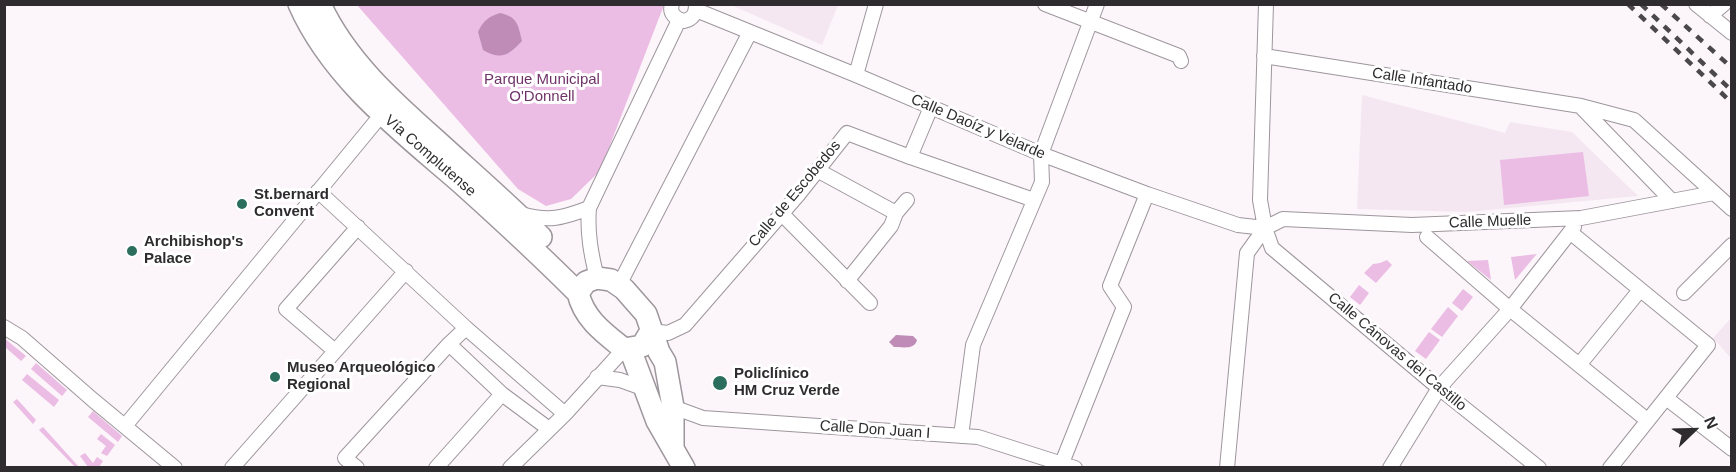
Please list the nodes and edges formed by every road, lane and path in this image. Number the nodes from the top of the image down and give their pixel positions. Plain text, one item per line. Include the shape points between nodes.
1 (299, 4) edge
2 (320, 4) edge
3 (672, 4) edge
4 (876, 4) edge
5 (1045, 4) edge
6 (1097, 4) edge
7 (1266, 4) edge
8 (1696, 4) edge
9 (1724, 4) edge
10 (696, 7) edge
11 (1710, 16) junction
12 (679, 20) junction
13 (1090, 22) junction
14 (750, 32) junction
15 (1731, 33) edge
16 (1264, 56) junction
17 (1181, 62) dead end
18 (856, 75) junction
19 (1581, 106) junction
20 (931, 107) junction
21 (382, 114) junction
22 (1041, 154) junction
23 (910, 157) junction
24 (817, 170) junction
25 (318, 191) junction
26 (1714, 193) junction
27 (1147, 194) junction
28 (907, 200) dead end
29 (1034, 200) junction
30 (1672, 201) junction
31 (589, 208) junction
32 (1731, 210) edge
33 (517, 213) junction
34 (781, 213) junction
35 (896, 213) junction
36 (1581, 218) junction
37 (358, 228) junction
38 (1265, 228) junction
39 (1570, 232) junction
40 (1427, 237) dead end
41 (1731, 244) edge
42 (406, 271) junction
43 (847, 281) junction
44 (587, 285) junction
45 (619, 285) junction
46 (1640, 290) junction
47 (1684, 293) dead end
48 (870, 303) dead end
49 (1510, 309) junction
50 (4, 327) edge
51 (466, 328) junction
52 (651, 330) junction
53 (450, 344) junction
54 (627, 349) junction
55 (335, 351) junction
56 (1579, 365) junction
57 (597, 377) junction
58 (1438, 388) junction
59 (645, 389) junction
60 (502, 394) junction
61 (1666, 398) junction
62 (673, 407) junction
63 (565, 414) junction
64 (1647, 420) junction
65 (125, 426) junction
66 (549, 429) junction
67 (961, 436) junction
68 (673, 446) junction
69 (1731, 449) edge
70 (1068, 465) edge
71 (514, 466) edge
72 (1534, 466) edge
73 (175, 468) edge
74 (232, 468) edge
75 (357, 468) edge
76 (436, 468) edge
77 (684, 468) edge
78 (1227, 468) edge
79 (1390, 468) edge
80 (1610, 468) edge

1 - 21 main road, Vía Complutense via 338,67
2 - 33 main road, Vía Complutense via 353,56 392,101
3 - 12 street via 672,13
4 - 18 street
5 - 13 street
6 - 13 street
7 - 16 street, Calle Cánovas del Castillo
8 - 11 street
9 - 11 street
10 - 12 street via 692,18
10 - 14 street, Calle Daoíz y Velarde
11 - 15 street
12 - 31 street
13 - 17 street via 1179,56
13 - 22 street
14 - 18 street, Calle Daoíz y Velarde
14 - 45 street
16 - 19 street, Calle Infantado
16 - 38 street, Calle Cánovas del Castillo via 1260,200
18 - 20 street, Calle Daoíz y Velarde
19 - 26 street, Calle Infantado via 1634,120
19 - 30 street
20 - 22 street, Calle Daoíz y Velarde
20 - 23 street
21 - 25 street
21 - 44 main road, Vía Complutense via 520,236
22 - 27 street, Calle Daoíz y Velarde
22 - 29 street via 1042,182
23 - 24 street, Calle de Escobedos via 848,133
23 - 29 street, Calle de Escobedos
24 - 34 street, Calle de Escobedos
24 - 35 street
25 - 37 street
25 - 65 street
26 - 30 street, Calle Muelle
26 - 32 street
27 - 38 street, Calle Daoíz y Velarde via 1238,225
27 - 70 street via 1110,286 1124,307
28 - 35 street
29 - 67 street via 973,345
30 - 36 street, Calle Muelle
31 - 33 street via 558,219
31 - 44 street
33 - 44 main road, Vía Complutense
34 - 43 street
34 - 52 street, Calle de Escobedos via 685,325 668,333
35 - 43 street via 891,226
36 - 38 street, Calle Muelle via 1412,225 1283,219
36 - 39 street
37 - 42 street
37 - 55 street via 286,309
38 - 58 street, Calle Cánovas del Castillo via 1272,248
38 - 78 street via 1247,254
39 - 46 street
39 - 49 street
40 - 49 street
41 - 47 street
42 - 51 street
42 - 55 street
43 - 48 street
44 - 45 main road via 611,280
44 - 54 main road via 581,307
45 - 52 main road via 646,314
46 - 56 street
46 - 61 street via 1708,345
49 - 56 street
49 - 58 street
50 - 65 street
51 - 53 street
51 - 63 street
52 - 54 main road via 642,346
52 - 62 main road via 665,362
53 - 60 street
53 - 75 street via 345,458
54 - 57 street
54 - 59 main road
55 - 74 street
56 - 64 street
57 - 59 street
57 - 63 street
58 - 72 street, Calle Cánovas del Castillo
58 - 79 street
59 - 68 main road via 657,421
60 - 66 street
60 - 76 street
61 - 64 street
61 - 69 street
62 - 67 street, Calle Don Juan I via 703,418
62 - 68 main road
63 - 66 street
64 - 80 street
65 - 73 street
66 - 71 street
67 - 70 street, Calle Don Juan I via 978,437
68 - 77 main road

